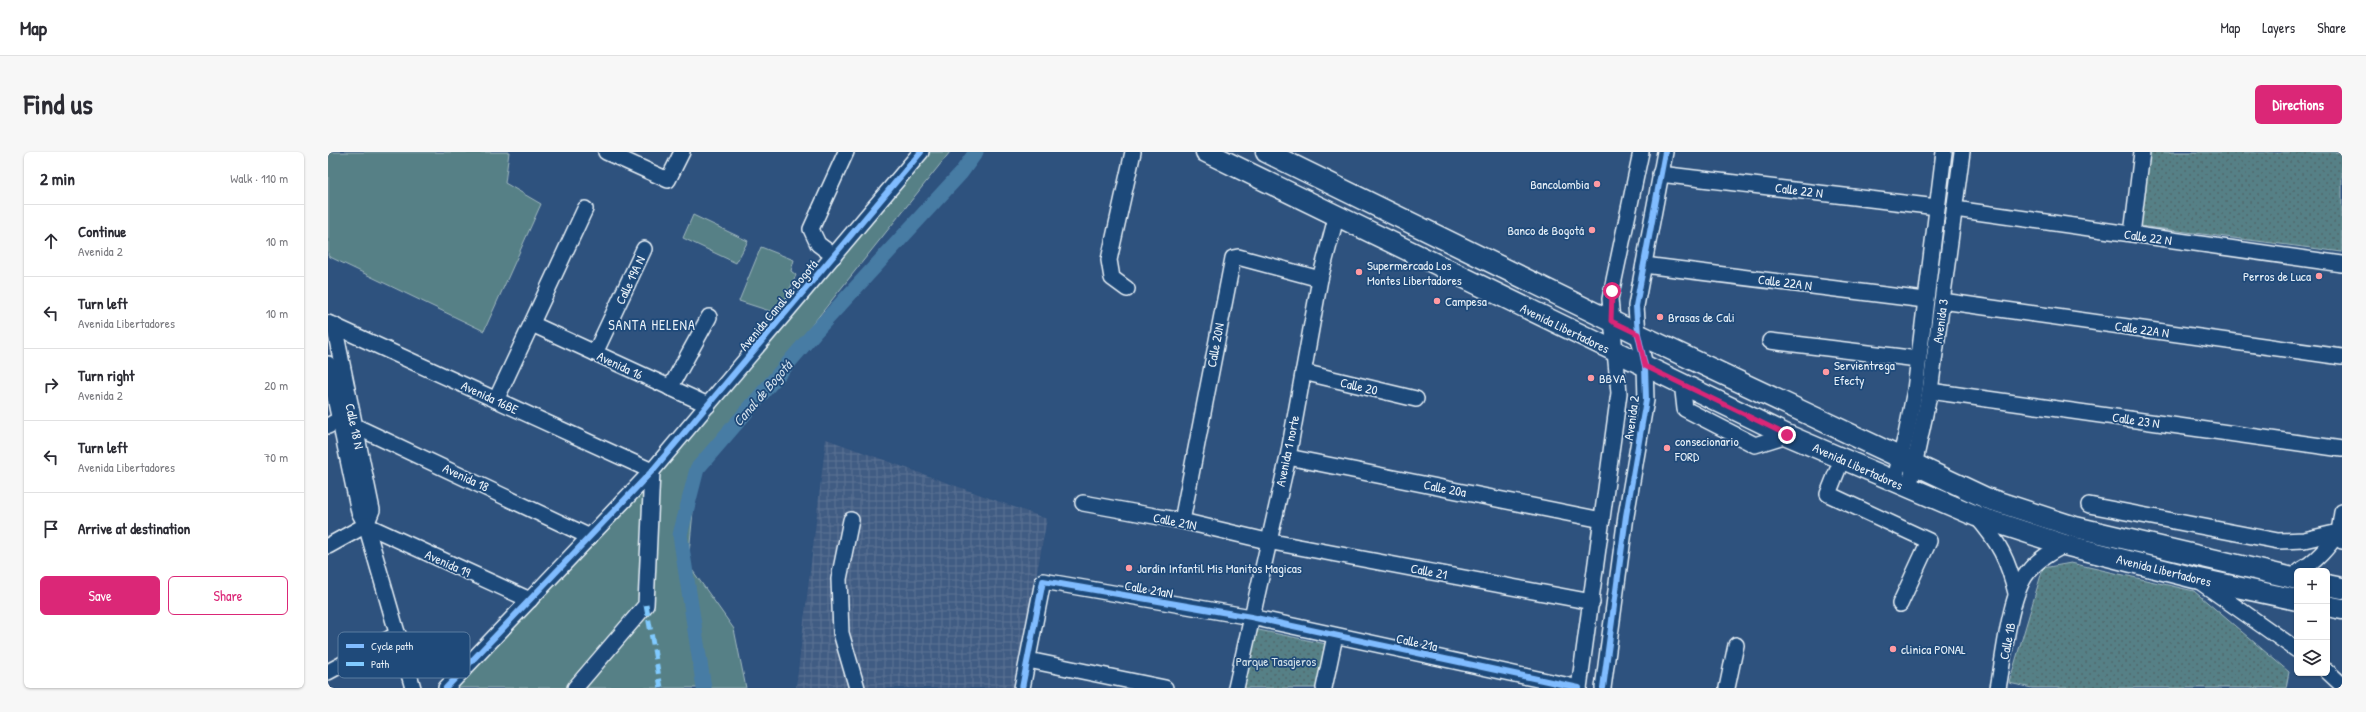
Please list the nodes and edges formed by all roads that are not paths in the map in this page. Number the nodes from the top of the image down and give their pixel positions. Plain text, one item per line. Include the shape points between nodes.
1 (606, 152) edge
2 (682, 152) edge
3 (846, 152) edge
4 (922, 152) edge
5 (1133, 152) edge
6 (1206, 152) edge
7 (1266, 152) edge
8 (1641, 152) edge
9 (1664, 152) edge
10 (1944, 152) edge
11 (1962, 152) edge
12 (2142, 152) edge
13 (1660, 174) junction
14 (1937, 208) junction
15 (585, 209) dead end
16 (1955, 209) junction
17 (1337, 214) junction
18 (2132, 234) junction
19 (644, 249) dead end
20 (834, 256) junction
21 (2342, 264) edge
22 (1644, 265) junction
23 (1320, 279) junction
24 (1127, 289) dead end
25 (1925, 300) junction
26 (1942, 301) junction
27 (709, 317) dead end
28 (1611, 321) junction
29 (331, 324) edge
30 (532, 324) junction
31 (1638, 334) junction
32 (1770, 341) dead end
33 (1615, 352) junction
34 (595, 353) junction
35 (2342, 356) edge
36 (1918, 359) junction
37 (328, 364) edge
38 (1645, 366) junction
39 (1303, 372) junction
40 (670, 388) junction
41 (1930, 391) junction
42 (1416, 399) dead end
43 (496, 400) junction
44 (708, 405) junction
45 (334, 422) edge
46 (356, 427) junction
47 (2342, 449) edge
48 (1288, 457) junction
49 (1842, 460) junction
50 (1907, 462) junction
51 (652, 471) junction
52 (1902, 485) junction
53 (1082, 503) dead end
54 (2089, 504) dead end
55 (2342, 512) edge
56 (1976, 516) junction
57 (851, 520) dead end
58 (1602, 520) junction
59 (1182, 521) junction
60 (366, 525) junction
61 (590, 536) junction
62 (2341, 537) edge
63 (1267, 541) junction
64 (2065, 545) junction
65 (328, 546) edge
66 (2305, 568) edge
67 (2294, 575) edge
68 (2195, 578) junction
69 (2330, 586) edge
70 (2342, 588) edge
71 (2016, 594) junction
72 (2294, 599) edge
73 (530, 600) junction
74 (1592, 602) junction
75 (1900, 604) dead end
76 (2330, 607) edge
77 (2342, 609) edge
78 (1251, 617) junction
79 (397, 632) edge
80 (1335, 636) junction
81 (1736, 645) dead end
82 (2294, 648) edge
83 (1028, 660) junction
84 (470, 663) edge
85 (338, 667) edge
86 (328, 672) edge
87 (2330, 674) edge
88 (410, 678) edge
89 (456, 678) edge
90 (2342, 685) edge
91 (413, 688) edge
92 (446, 688) edge
93 (575, 688) edge
94 (857, 688) edge
95 (1022, 688) edge
96 (1165, 688) edge
97 (1236, 688) edge
98 (1324, 688) edge
99 (1579, 688) edge
100 (1603, 688) edge
101 (1727, 688) edge
102 (1998, 688) edge

1 - 2 street via 668,180
3 - 20 street via 811,230 818,244
4 - 20 street, Avenida Canal de Bogotá
5 - 24 street via 1109,260 1112,278
6 - 17 main road, Avenida Libertadores
7 - 28 main road, Avenida Libertadores
8 - 28 street, Avenida 2 via 1610,299
9 - 13 street, Avenida 2
10 - 14 street, Avenida 3
11 - 16 street, Avenida 3
12 - 18 street
13 - 14 street, Calle 22 N
13 - 22 street, Avenida 2
14 - 25 street, Avenida 3
15 - 30 street
16 - 18 street, Calle 22 N
16 - 26 street, Avenida 3
17 - 23 street, Avenida 1 norte
17 - 33 main road, Avenida Libertadores
18 - 21 street, Calle 22 N
19 - 34 street, Calle 19A N
20 - 44 street, Avenida Canal de Bogotá
22 - 25 street, Calle 22A N
22 - 31 street, Avenida 2 via 1636,306
23 - 39 street, Avenida 1 norte
23 - 59 street, Calle 20N via 1238,257 1233,258
25 - 36 street, Avenida 3
26 - 35 street, Calle 22A N
26 - 41 street, Avenida 3
27 - 40 street
28 - 31 main road, Avenida Libertadores
28 - 33 street, Avenida 2
29 - 43 street, Avenida 16BE
29 - 46 street, Calle 18 N
30 - 34 street, Avenida 16
30 - 43 street
31 - 38 street, Avenida 2
31 - 50 main road, Avenida Libertadores
32 - 36 street
33 - 38 main road, Avenida Libertadores
33 - 58 street, Avenida 2 via 1619,393
34 - 40 street, Avenida 16
36 - 50 street, Avenida 3 via 1906,435
37 - 45 street, Calle 18 N
38 - 49 main road, Avenida Libertadores
38 - 100 street, Avenida 2 via 1646,400 1626,516
39 - 42 street, Calle 20
39 - 48 street, Avenida 1 norte
40 - 44 street, Avenida 16
41 - 47 street, Calle 23 N
41 - 50 street, Avenida 3 via 1922,438
43 - 51 street, Avenida 16BE
44 - 51 street, Avenida Canal de Bogotá
45 - 46 street, Avenida 18
45 - 60 street, Calle 18 N via 359,512
46 - 60 street, Calle 18 N via 372,510
46 - 61 street, Avenida 18
48 - 58 street, Calle 20a
48 - 63 street, Avenida 1 norte
49 - 52 main road, Avenida Libertadores
49 - 75 street via 1828,494 1929,541
50 - 52 street, Avenida 3
50 - 67 main road, Avenida Libertadores via 1986,498 2075,527
51 - 61 street, Avenida Canal de Bogotá
51 - 93 street via 646,605
52 - 56 main road, Avenida Libertadores
53 - 59 street, Calle 21N
54 - 62 street via 2278,541
55 - 62 street
56 - 64 main road, Avenida Libertadores
56 - 71 street, Calle 1B via 1995,538 2009,565
57 - 94 street via 839,579 841,633
58 - 74 street, Avenida 2
59 - 63 street, Calle 21N
60 - 65 street
60 - 73 street, Avenida 19
60 - 79 street, Calle 18 N
61 - 73 street, Avenida Canal de Bogotá
62 - 66 street
63 - 74 street, Calle 21
63 - 78 street, Avenida 1 norte
64 - 68 main road, Avenida Libertadores
64 - 71 street, Calle 1B via 2044,556 2027,573
68 - 72 main road, Avenida Libertadores
68 - 82 street
69 - 70 main road
71 - 102 street, Calle 1B
73 - 84 street, Avenida Canal de Bogotá
74 - 99 street, Avenida 2
76 - 77 main road
78 - 80 street, Calle 21a
78 - 83 street, Calle 21aN via 1042,581
78 - 97 street, Avenida 1 norte
80 - 98 street
80 - 99 street, Calle 21a
81 - 101 street
83 - 95 street
83 - 96 street
85 - 86 street
87 - 90 street
88 - 91 street, Calle 18 N
89 - 92 street, Avenida Canal de Bogotá

